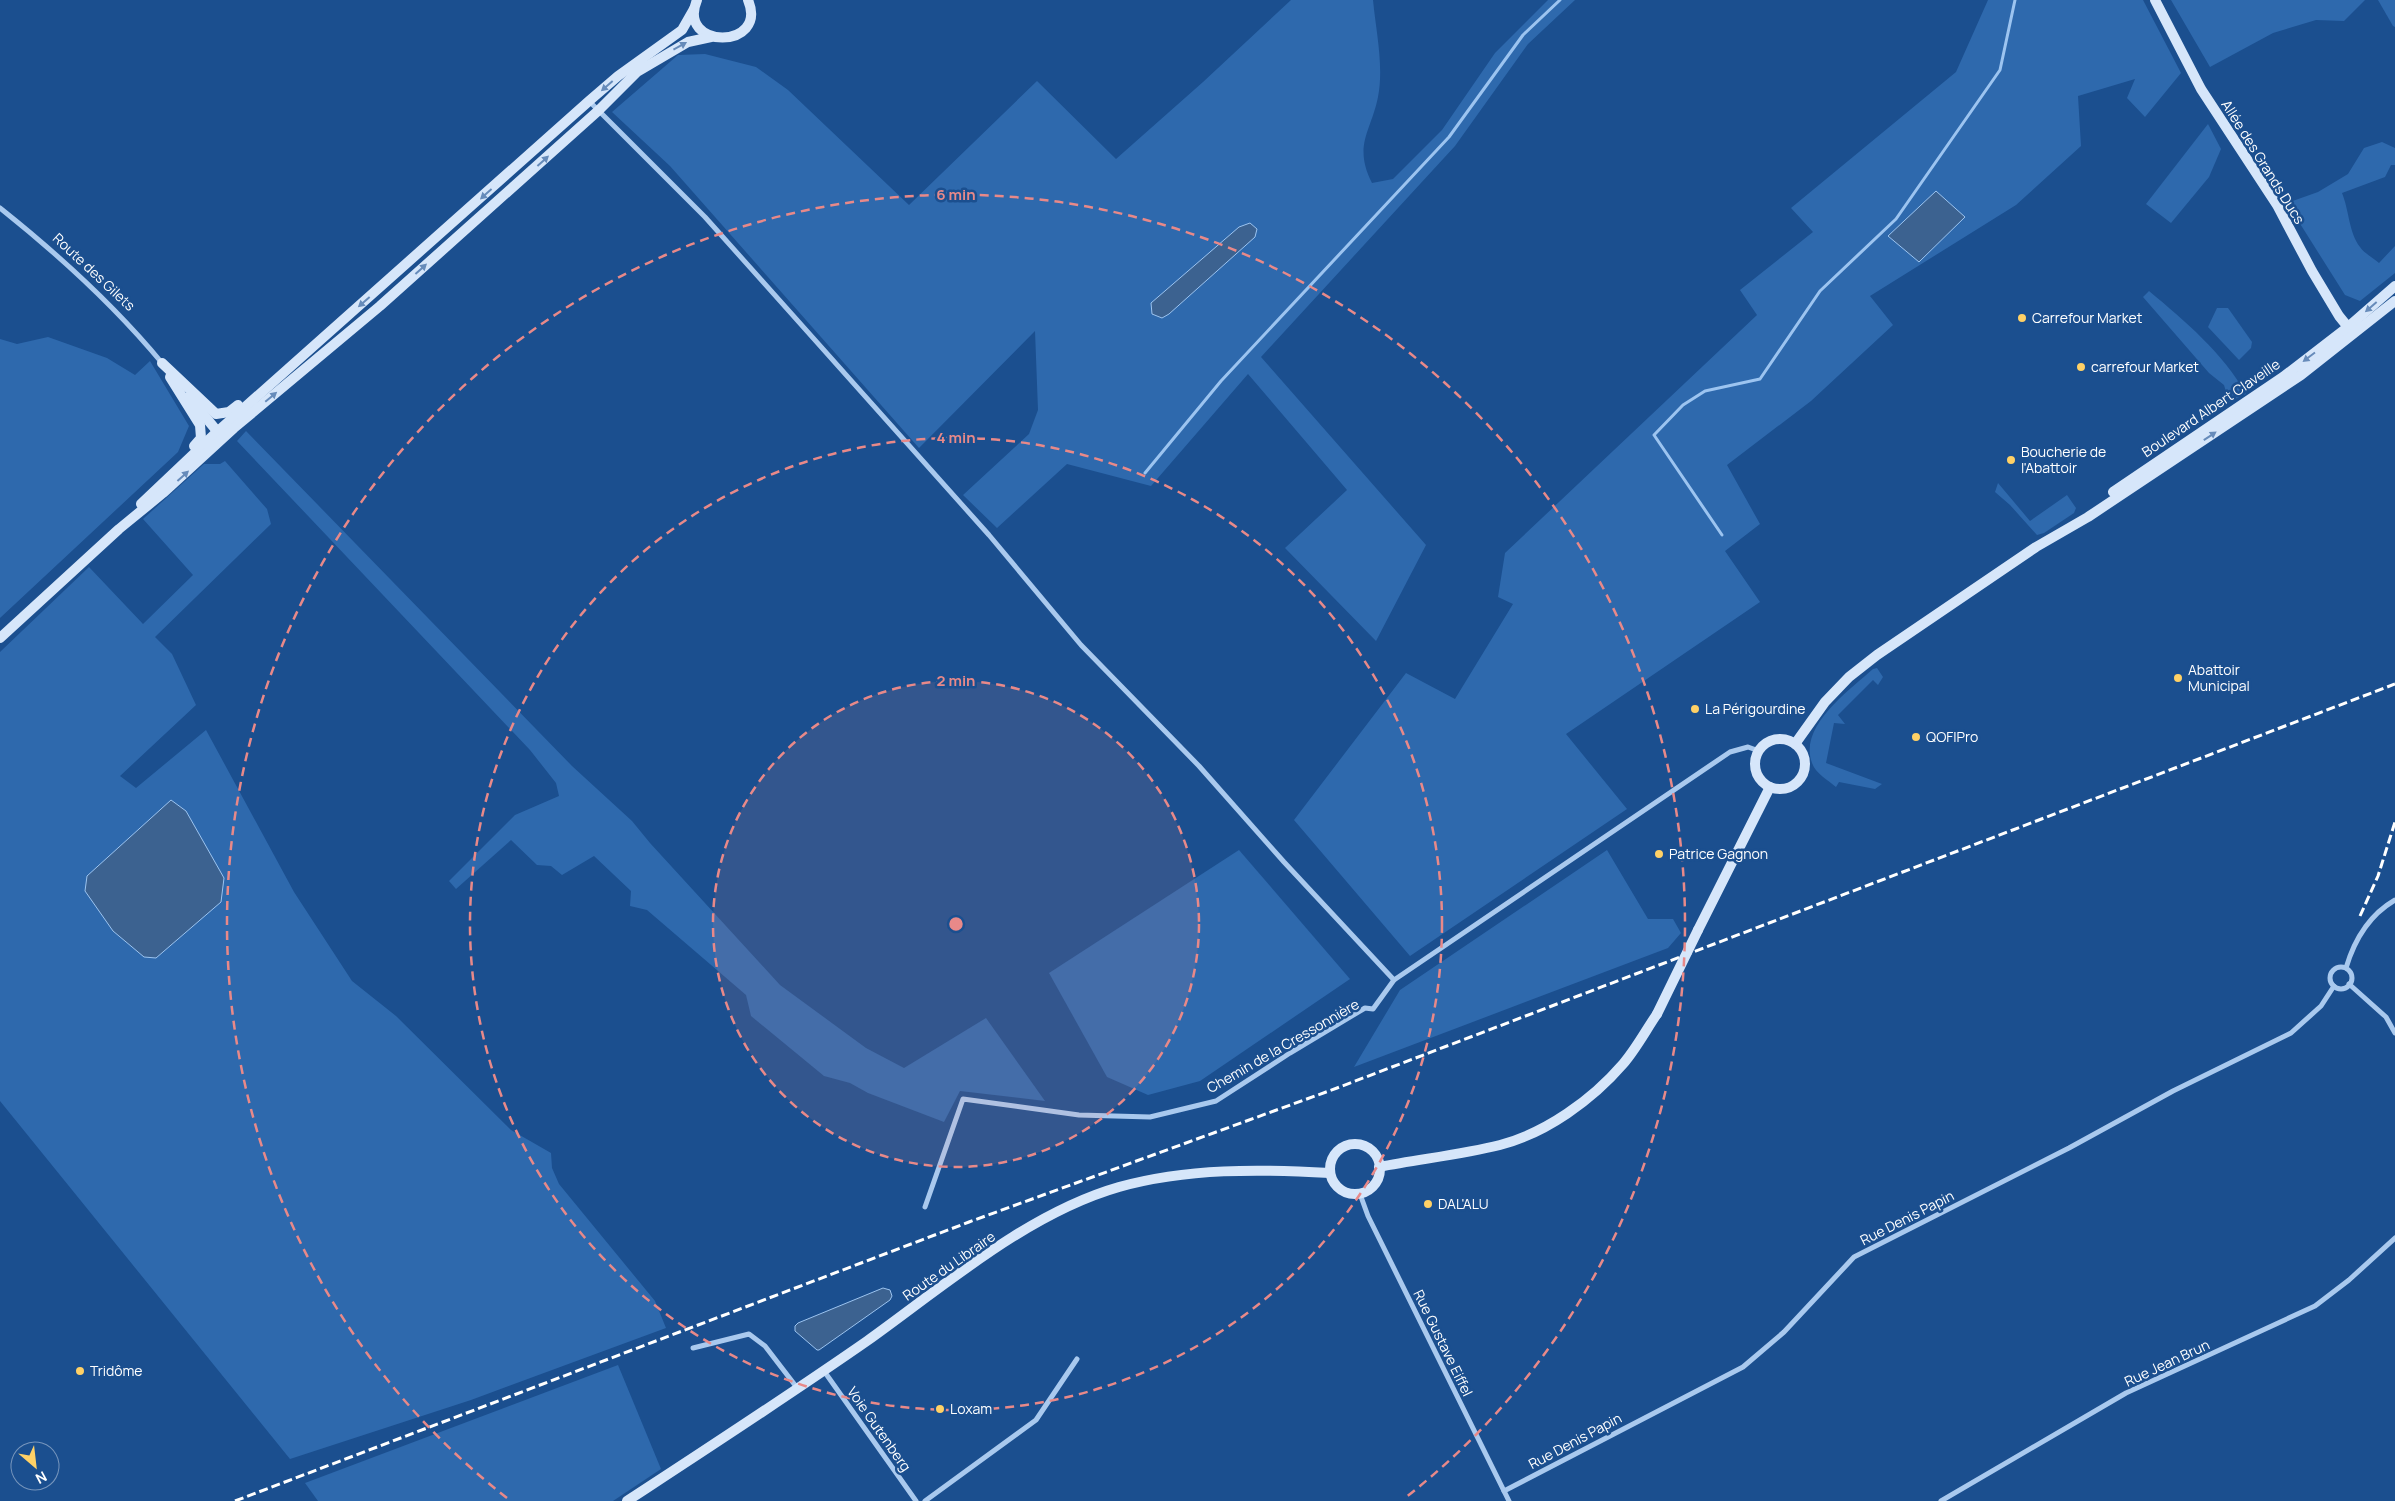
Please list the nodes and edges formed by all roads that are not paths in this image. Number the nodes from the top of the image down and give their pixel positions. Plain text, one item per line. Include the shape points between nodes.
1 (2155, 0) edge
2 (750, 2) edge
3 (696, 4) edge
4 (711, 37) junction
5 (589, 101) junction
6 (599, 110) junction
7 (0, 208) edge
8 (2395, 286) edge
9 (2395, 301) edge
10 (2351, 331) junction
11 (162, 363) junction
12 (281, 375) junction
13 (220, 435) junction
14 (172, 474) junction
15 (118, 529) junction
16 (0, 638) edge
17 (1795, 744) junction
18 (1758, 751) junction
19 (1770, 786) junction
20 (2395, 900) edge
21 (2346, 968) junction
22 (1394, 980) junction
23 (2349, 984) junction
24 (2334, 986) junction
25 (2395, 1033) edge
26 (1380, 1167) junction
27 (1330, 1172) junction
28 (1360, 1194) junction
29 (925, 1207) dead end
30 (2395, 1238) edge
31 (693, 1348) dead end
32 (1077, 1359) dead end
33 (824, 1371) junction
34 (798, 1389) junction
35 (1504, 1491) junction
36 (627, 1501) edge
37 (916, 1501) edge
38 (925, 1501) edge
39 (1509, 1501) edge
40 (1941, 1501) edge

1 - 10 main road, Allée des Grands Ducs via 2201,89 2277,205 2312,271
2 - 4 main road via 750,18 738,34 728,39
3 - 4 main road via 694,17 699,27
3 -> 5 main road via 682,30
6 -> 4 main road via 637,72 652,62 688,42
5 - 6 street
5 -> 12 main road
13 -> 6 main road via 380,306
6 - 22 street via 705,217 989,535 1081,645 1199,766
7 - 11 street, Route des Gilets via 81,277
8 -> 10 main road, Boulevard Albert Claveille
9 - 10 main road, Boulevard Albert Claveille
10 - 17 main road, Boulevard Albert Claveille via 1876,655 1825,702
11 - 12 main road, Route des Gilets via 216,414 229,412 261,385
11 - 13 main road, Route des Gilets
11 - 14 main road, Route des Gilets via 200,425 201,438
12 - 13 main road
13 - 14 main road
15 -> 13 main road via 164,493
14 - 15 main road
15 - 16 main road
17 - 18 main road via 1779,739
17 - 19 main road via 1805,765 1799,780 1786,788
18 - 19 main road via 1755,767 1763,782
18 - 22 street via 1748,747 1730,752
19 - 26 main road, bridge via 1657,1014 1624,1064 1595,1093 1532,1133 1500,1145
20 - 21 street via 2372,920 2353,945
21 - 23 street via 2352,975
21 - 24 street via 2338,967 2332,971 2330,978
22 - 29 street, Chemin de la Cressonnière via 1372,1009 1365,1008 1216,1101 1150,1117 1078,1114 963,1098
23 - 24 street via 2342,988
23 - 25 street via 2386,1017
24 - 35 street, Rue Denis Papin via 2321,1006 2291,1033 2173,1090 2069,1148 1854,1257 1784,1332 1743,1366
26 - 27 main road via 1373,1152 1366,1147 1351,1145 1337,1152
26 - 28 main road via 1377,1181
27 - 28 main road via 1332,1180 1344,1192
27 - 33 main road, Route du Libraire via 1182,1175 1145,1181 1095,1196 1017,1235
28 - 35 street, Rue Gustave Eiffel
30 - 40 street, Rue Jean Brun via 2315,1306 2126,1393
31 - 34 street via 748,1334 765,1346
32 - 38 street via 1036,1420
33 - 34 main road, Route du Libraire
33 - 37 street, Voie Gutenberg
34 - 36 main road, Route du Libraire
35 - 39 street, Rue Gustave Eiffel

